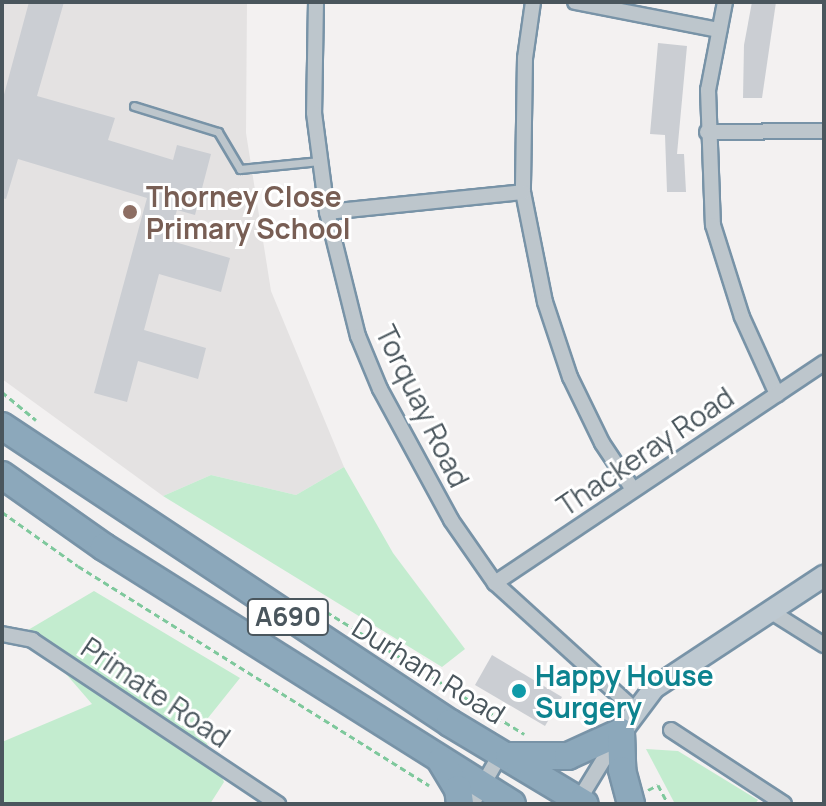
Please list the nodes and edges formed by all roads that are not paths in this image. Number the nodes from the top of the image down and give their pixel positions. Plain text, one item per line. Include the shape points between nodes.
1 (316, 2) edge
2 (533, 2) edge
3 (575, 2) edge
4 (725, 2) edge
5 (719, 30) junction
6 (134, 106) dead end
7 (824, 131) edge
8 (707, 132) junction
9 (320, 161) junction
10 (523, 192) junction
11 (327, 212) junction
12 (824, 363) edge
13 (777, 394) junction
14 (2, 426) edge
15 (2, 475) edge
16 (632, 488) junction
17 (824, 576) edge
18 (495, 583) junction
19 (770, 611) junction
20 (2, 634) edge
21 (824, 645) edge
22 (628, 721) junction
23 (671, 730) dead end
24 (504, 754) junction
25 (439, 758) junction
26 (478, 795) edge
27 (580, 803) edge
28 (278, 804) edge
29 (460, 804) edge
30 (512, 804) edge
31 (631, 804) edge
32 (784, 804) edge

1 - 9 street, Torquay Road via 314,113
2 - 10 street via 525,58
3 - 5 street
4 - 5 street
5 - 8 street
6 - 9 lane via 218,132 240,169
7 - 8 street
8 - 13 street via 713,225 742,317
9 - 11 street, Torquay Road
10 - 11 street
10 - 16 street via 545,302 570,377 602,443
11 - 18 street, Torquay Road via 358,336 380,389 451,520
12 - 13 street, Thackeray Road
13 - 16 street, Thackeray Road
14 - 24 highway, Durham Road / A690
15 - 25 highway, A690 via 104,547
16 - 18 street, Thackeray Road
17 - 19 street
18 - 22 street, Torquay Road
19 - 21 street
19 - 22 street via 654,688
20 - 28 street, Primate Road via 32,640
22 - 24 highway via 568,756
22 - 27 street
22 - 31 highway via 622,770
23 - 32 street
24 - 26 street
24 - 27 highway, Durham Road / A690
25 - 26 highway, A690
25 - 29 highway via 458,789
26 - 30 highway, A690

